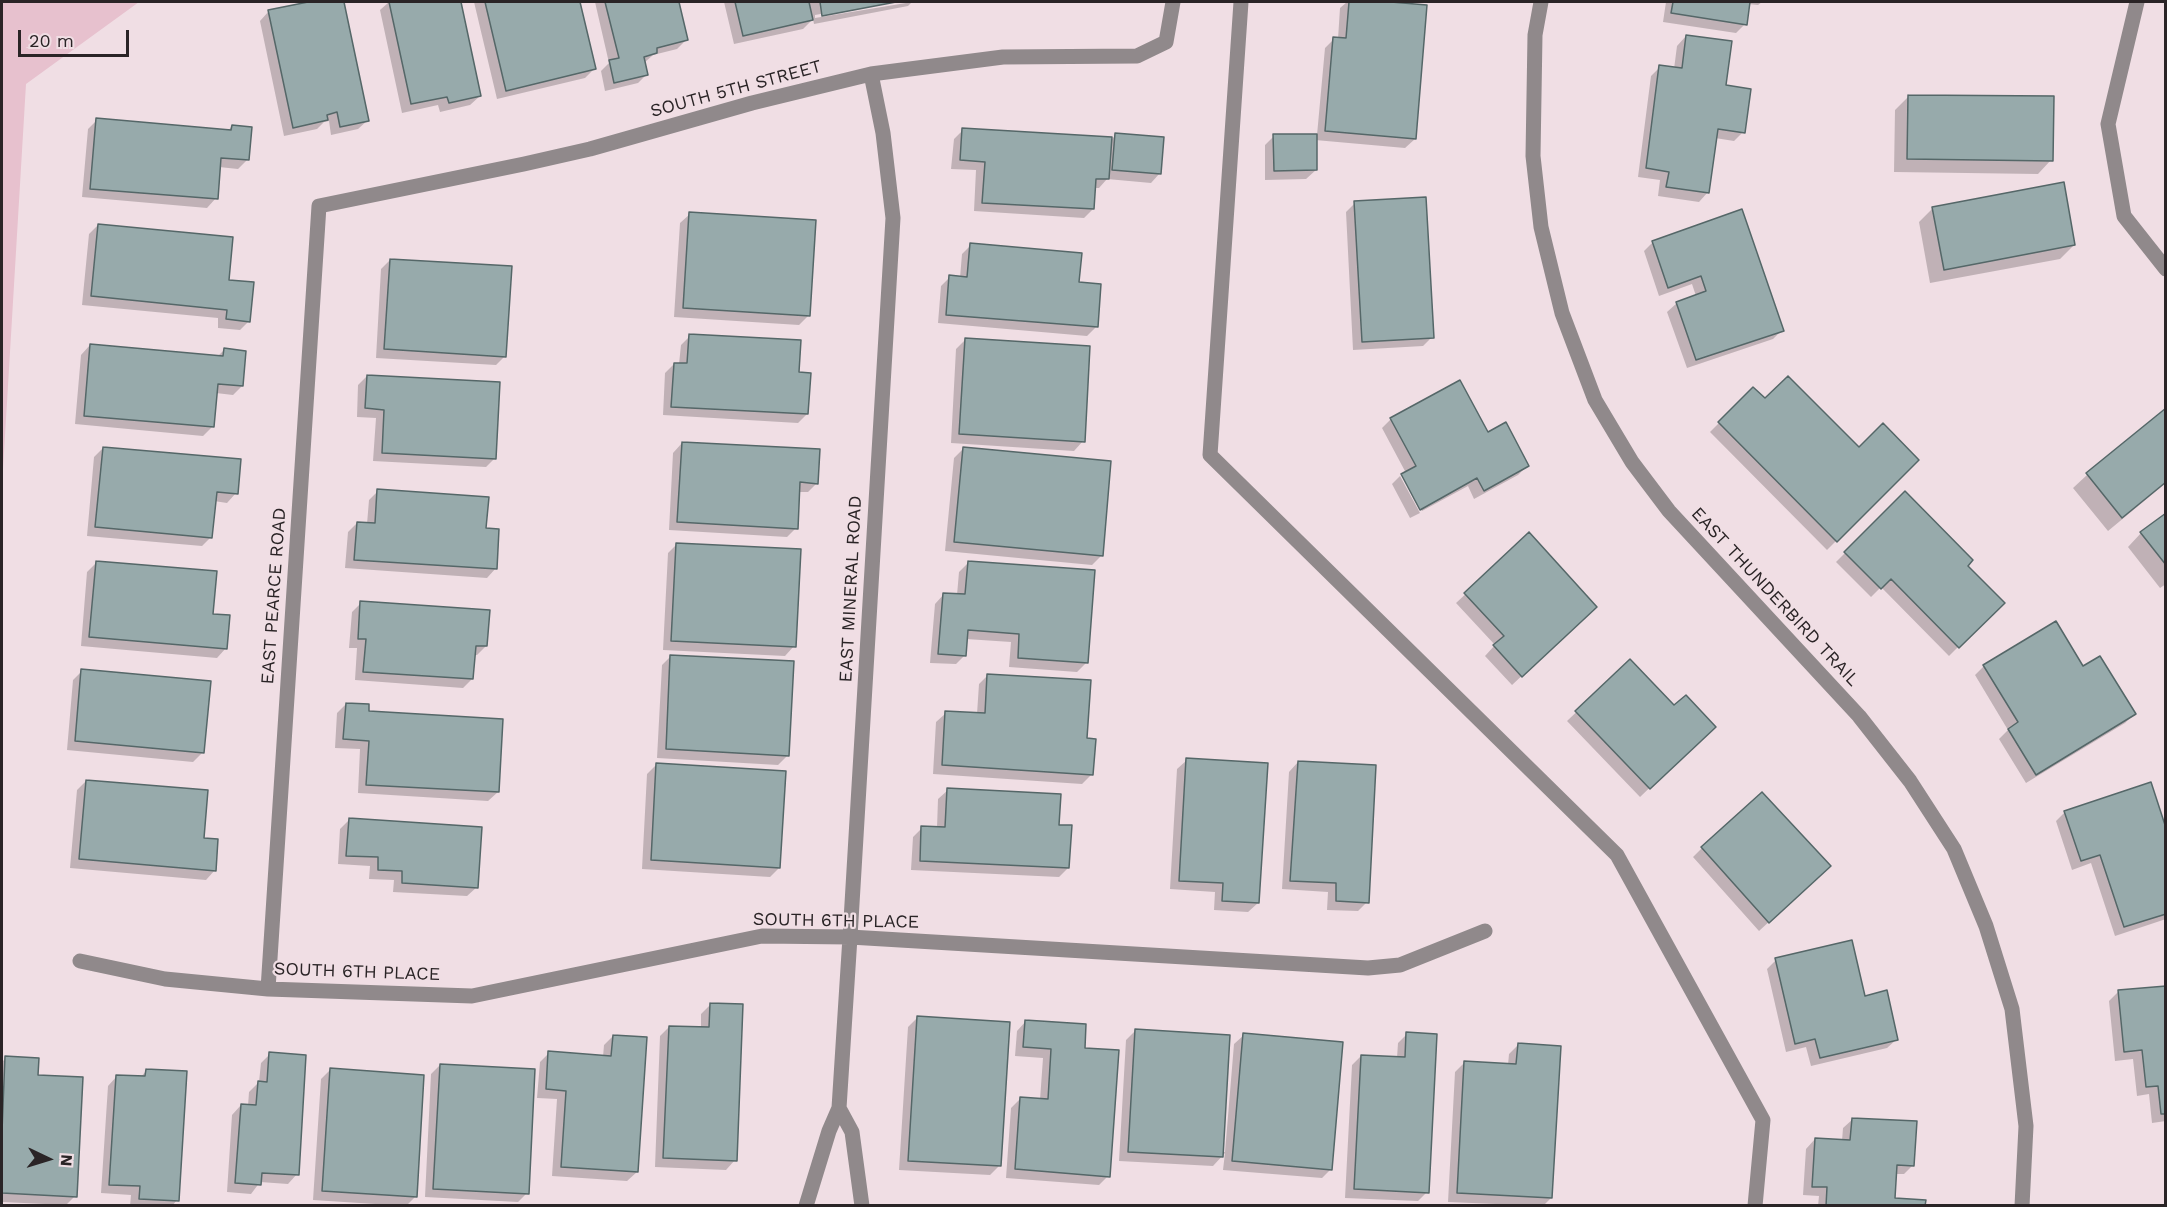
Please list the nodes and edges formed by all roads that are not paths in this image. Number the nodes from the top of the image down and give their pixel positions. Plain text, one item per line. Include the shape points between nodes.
1 (1173, 2) edge
2 (1241, 2) edge
3 (1541, 2) edge
4 (2137, 2) edge
5 (871, 74) junction
6 (318, 206) joint
7 (2166, 269) edge
8 (1485, 931) dead end
9 (850, 937) junction
10 (80, 961) dead end
11 (267, 989) junction
12 (838, 1108) junction
13 (806, 1206) edge
14 (862, 1206) edge
15 (1755, 1206) edge
16 (2022, 1206) edge

1 - 5 street, SOUTH 5TH STREET via 1166,42 1137,56 1003,57
2 - 15 street via 1210,455 1617,855 1762,1120
3 - 16 street, EAST THUNDERBIRD TRAIL via 1535,35 1533,156 1542,227 1562,313 1595,400 1632,462 1669,511 1859,716 1910,781 1954,849 1986,926 2012,1009 2026,1126
4 - 7 street via 2108,124 2124,216
5 - 6 street, SOUTH 5TH STREET via 579,151
5 - 9 street, EAST MINERAL ROAD via 893,218
6 - 11 street, EAST PEARCE ROAD
8 - 9 street, SOUTH 6TH PLACE via 1400,965 1368,968
9 - 11 street, SOUTH 6TH PLACE via 762,936 472,996
9 - 12 street, EAST MINERAL ROAD
10 - 11 street, SOUTH 6TH PLACE via 165,979
12 - 13 street, EAST MINERAL ROAD
12 - 14 street via 852,1132

